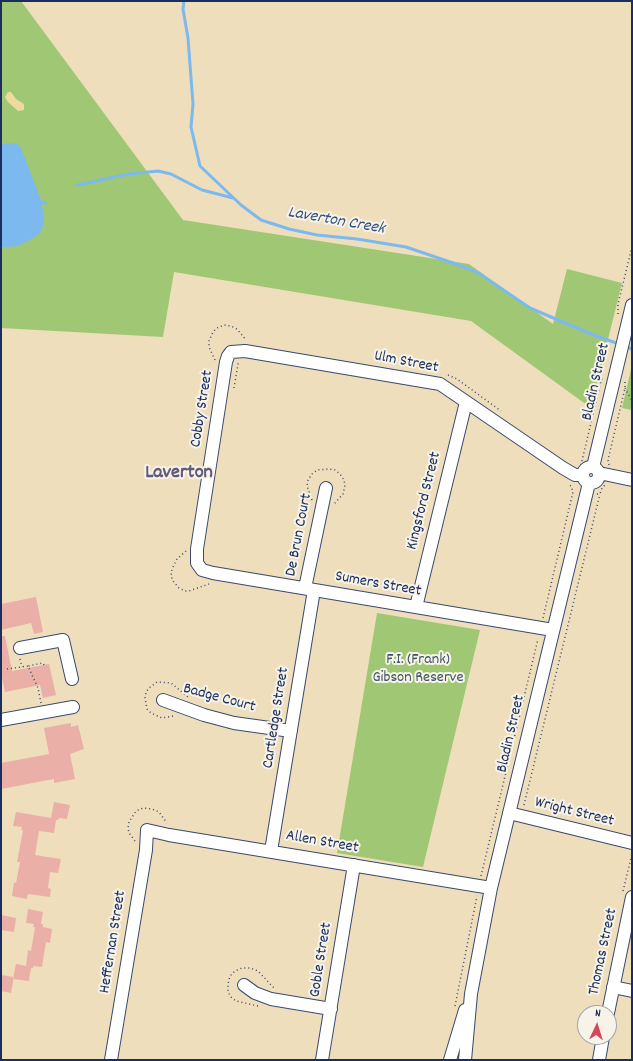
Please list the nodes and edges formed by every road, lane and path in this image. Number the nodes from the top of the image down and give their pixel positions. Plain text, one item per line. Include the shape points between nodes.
1 (632, 248) edge
2 (626, 311) edge
3 (247, 341) dead end
4 (229, 348) joint
5 (216, 362) dead end
6 (442, 374) dead end
7 (601, 381) dead end
8 (632, 401) edge
9 (466, 402) junction
10 (501, 412) dead end
11 (609, 465) dead end
12 (596, 470) junction
13 (583, 475) junction
14 (632, 480) edge
15 (326, 488) dead end
16 (600, 494) dead end
17 (186, 551) dead end
18 (199, 567) joint
19 (213, 583) dead end
20 (310, 589) junction
21 (416, 608) junction
22 (553, 630) junction
23 (20, 648) dead end
24 (44, 665) dead end
25 (28, 666) junction
26 (7, 670) dead end
27 (72, 679) dead end
28 (164, 700) dead end
29 (73, 707) dead end
30 (43, 712) junction
31 (1, 720) edge
32 (291, 731) junction
33 (509, 813) junction
34 (522, 817) junction
35 (173, 825) dead end
36 (147, 830) joint
37 (136, 842) dead end
38 (632, 843) edge
39 (270, 851) junction
40 (354, 865) junction
41 (491, 888) junction
42 (632, 897) edge
43 (629, 926) edge
44 (244, 985) dead end
45 (613, 987) junction
46 (632, 991) edge
47 (471, 994) junction
48 (610, 1005) edge
49 (331, 1009) junction
50 (602, 1045) edge
51 (111, 1060) edge
52 (322, 1060) edge
53 (450, 1060) edge
54 (465, 1060) edge
55 (599, 1060) edge

1 - 2 path via 618,304
2 - 12 street, Bladin Street
3 - 5 path via 231,326 218,328 213,332 209,342
4 - 9 street, Ulm Street via 440,384
4 - 18 street, Cobby Street via 197,550 196,560
6 - 10 path via 457,379
7 - 13 path via 581,466
8 - 11 path via 626,387 608,460
9 - 13 street, Ulm Street via 563,468
9 - 21 street, Kingsford Street
12 - 13 street via 586,468
12 - 14 street
13 - 22 street, Bladin Street
15 - 20 street, De Brun Court
16 - 34 path
17 - 19 path via 172,569 173,582 189,592
18 - 20 street, Sumers Street via 213,573
20 - 21 street, Sumers Street
20 - 32 street, Cartledge Street
21 - 22 street, Sumers Street
22 - 33 street, Bladin Street
23 - 27 street via 63,640
24 - 25 path via 43,663
25 - 26 path
25 - 30 path via 38,688
28 - 32 street, Badge Court via 234,723
29 - 30 street
30 - 31 street
32 - 39 street, Cartledge Street
33 - 34 street, Wright Street
33 - 41 street, Bladin Street
34 - 38 street, Wright Street
35 - 37 path via 167,823 159,812 152,808 136,811 131,816 128,828
36 - 39 street, Allen Street via 169,836
36 - 51 street, Heffernan Street via 146,850
39 - 40 street, Allen Street
40 - 41 street, Allen Street
40 - 49 street, Goble Street
41 - 47 street, Bladin Street
42 - 43 street, Thomas Street
43 - 45 street, Thomas Street
44 - 49 street via 271,1000
45 - 46 street
45 - 48 street, Thomas Street
47 - 53 street, Bladin Street
47 - 54 street, Bladin Street
49 - 52 street, Goble Street
50 - 55 street

